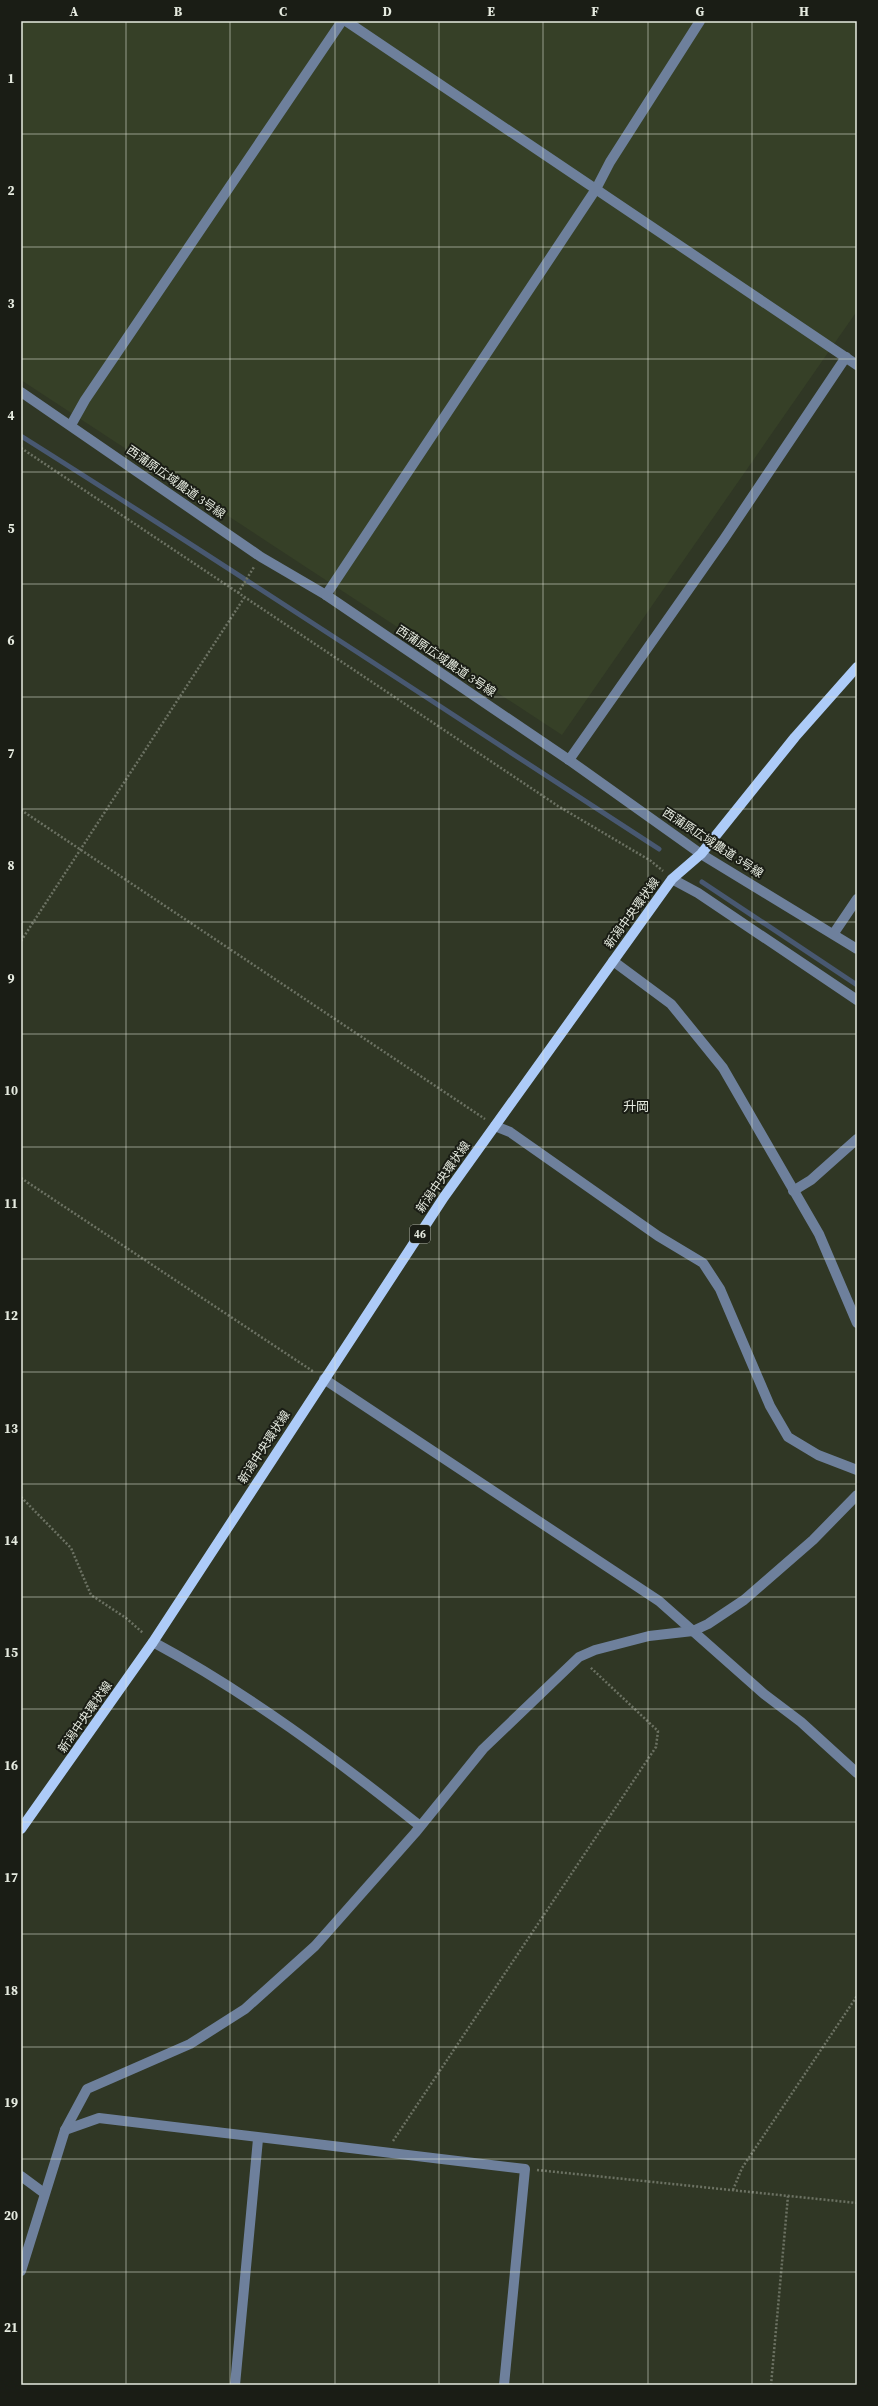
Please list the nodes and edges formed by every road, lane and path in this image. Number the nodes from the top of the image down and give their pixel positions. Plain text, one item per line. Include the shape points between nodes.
1 (342, 21) edge
2 (346, 21) edge
3 (700, 21) edge
4 (596, 189) junction
5 (846, 357) junction
6 (857, 365) edge
7 (21, 392) edge
8 (71, 425) junction
9 (21, 448) edge
10 (254, 568) dead end
11 (238, 593) junction
12 (326, 595) junction
13 (244, 598) junction
14 (857, 667) edge
15 (570, 760) junction
16 (21, 810) edge
17 (80, 849) junction
18 (701, 854) junction
19 (672, 879) junction
20 (857, 899) edge
21 (834, 933) junction
22 (21, 941) edge
23 (857, 948) edge
24 (613, 961) junction
25 (857, 1000) edge
26 (496, 1126) junction
27 (857, 1139) edge
28 (21, 1178) edge
29 (793, 1191) junction
30 (857, 1323) edge
31 (324, 1379) junction
32 (857, 1470) edge
33 (857, 1496) edge
34 (21, 1497) edge
35 (693, 1631) junction
36 (153, 1642) junction
37 (579, 1657) junction
38 (857, 1773) edge
39 (420, 1826) junction
40 (21, 1829) edge
41 (857, 1996) edge
42 (65, 2130) junction
43 (258, 2139) junction
44 (386, 2151) junction
45 (525, 2169) junction
46 (21, 2176) edge
47 (733, 2190) junction
48 (44, 2193) junction
49 (788, 2196) junction
50 (857, 2203) edge
51 (21, 2271) edge
52 (235, 2385) edge
53 (504, 2385) edge
54 (772, 2385) edge

1 - 8 street via 89,393
2 - 4 street
3 - 4 street via 610,162
4 - 5 street
4 - 12 street
5 - 6 street
5 - 15 street via 724,539
7 - 8 street, 西蒲原広域農道 3号線
8 - 12 street, 西蒲原広域農道 3号線 via 261,557
9 - 11 path
10 - 11 path
11 - 13 path
12 - 15 street, 西蒲原広域農道 3号線
13 - 17 path
13 - 19 path via 558,806 651,861
14 - 18 main road, 新潟中央環状線 / 46 via 795,737
15 - 18 street, 西蒲原広域農道 3号線
16 - 17 path
17 - 22 path
17 - 26 path
18 - 19 main road, 新潟中央環状線 / 46
18 - 21 street, 西蒲原広域農道 3号線
19 - 24 main road, 新潟中央環状線 / 46
19 - 25 street via 698,893
20 - 21 street
21 - 23 street, 西蒲原広域農道 3号線
24 - 26 main road, 新潟中央環状線 / 46
24 - 29 street via 671,1004 723,1068
26 - 31 main road, 新潟中央環状線 / 46 via 444,1197
26 - 32 street via 510,1132 658,1236 703,1263 720,1289 770,1406 788,1438 818,1455
27 - 29 street via 811,1180
28 - 31 path
29 - 30 street via 818,1234
31 - 35 street via 659,1601
31 - 36 main road, 新潟中央環状線 / 46
33 - 35 street via 813,1540 744,1600
34 - 36 path via 71,1548 91,1595 126,1618
35 - 37 street via 650,1636 595,1650
35 - 38 street
36 - 39 street via 198,1666 284,1724
36 - 40 main road, 新潟中央環状線 / 46
37 - 39 street via 483,1749
37 - 44 path via 658,1731 656,1747
39 - 42 street via 315,1946 245,2009 190,2044 87,2089
41 - 47 path via 742,2168
42 - 43 street via 99,2118
42 - 48 street
43 - 44 street
43 - 52 street
44 - 45 street
45 - 47 path
45 - 53 street
46 - 48 street
47 - 49 path
48 - 51 street
49 - 50 path
49 - 54 path

